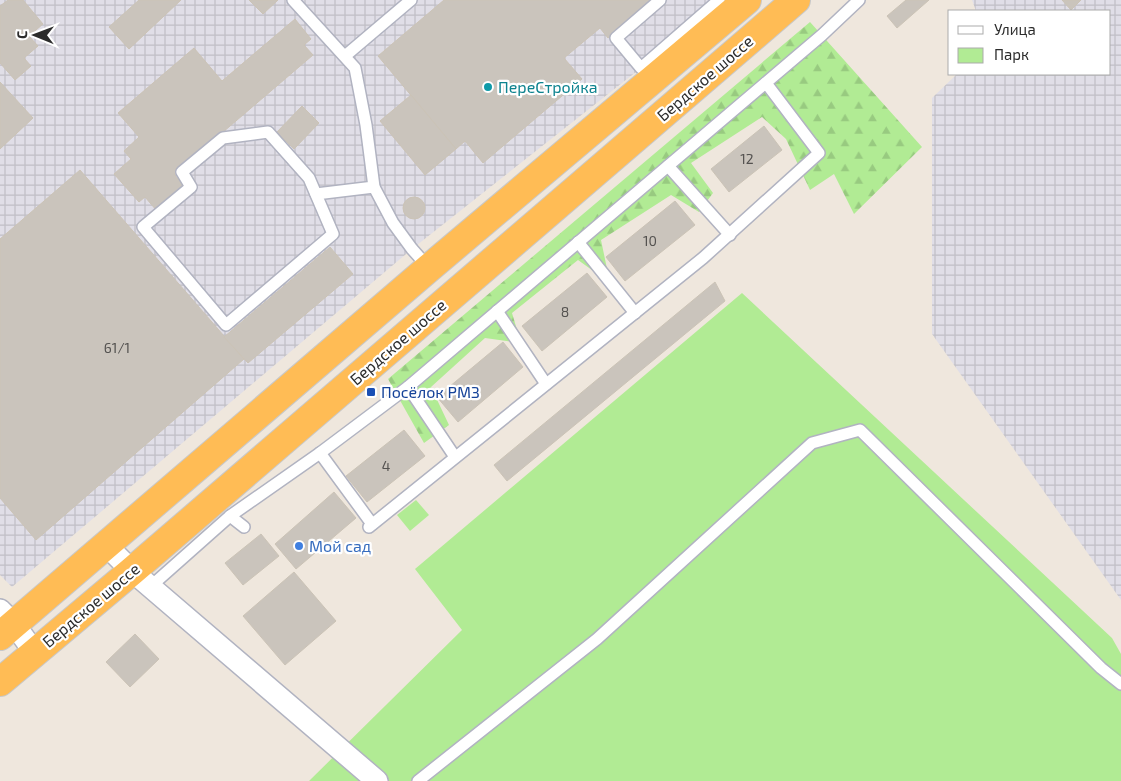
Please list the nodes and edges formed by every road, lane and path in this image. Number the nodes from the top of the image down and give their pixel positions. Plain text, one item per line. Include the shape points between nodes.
1 (293, 0) edge
2 (411, 0) edge
3 (660, 0) edge
4 (719, 0) edge
5 (747, 0) edge
6 (796, 0) edge
7 (859, 0) edge
8 (669, 54) junction
9 (345, 56) junction
10 (766, 83) junction
11 (668, 166) junction
12 (374, 187) junction
13 (316, 194) junction
14 (730, 235) junction
15 (578, 242) junction
16 (429, 268) junction
17 (497, 311) junction
18 (635, 313) junction
19 (546, 384) junction
20 (408, 387) junction
21 (320, 453) junction
22 (455, 457) junction
23 (230, 516) junction
24 (244, 527) dead end
25 (106, 545) junction
26 (141, 579) junction
27 (5, 623) edge
28 (35, 653) junction
29 (0, 682) edge
30 (1121, 684) edge
31 (377, 781) edge
32 (418, 781) edge

1 - 9 lane
2 - 9 lane
3 - 8 lane via 616,38 641,68
4 - 8 lane
5 - 8 highway, Бердское шоссе
6 - 26 highway, Бердское шоссе
7 - 10 lane
8 - 16 highway, Бердское шоссе
9 - 12 lane via 355,68
10 - 11 lane
10 - 14 lane via 819,153
11 - 14 lane
11 - 15 lane
12 - 13 lane
12 - 16 lane via 393,223
13 - 13 lane via 309,178 268,132 223,138 182,172 191,187 143,227 226,325 333,234
14 - 18 lane
15 - 17 lane
15 - 18 lane
16 - 25 highway, Бердское шоссе
17 - 19 lane
17 - 20 lane
18 - 19 lane
19 - 22 lane
20 - 21 lane
20 - 22 lane
21 - 22 lane via 370,525
21 - 23 lane
23 - 24 lane
23 - 26 lane
25 - 26 street
25 - 27 highway, Бердское шоссе
26 - 28 highway, Бердское шоссе
26 - 31 street
27 - 28 street
28 - 29 highway, Бердское шоссе
30 - 32 lane via 860,430 812,442 597,639

